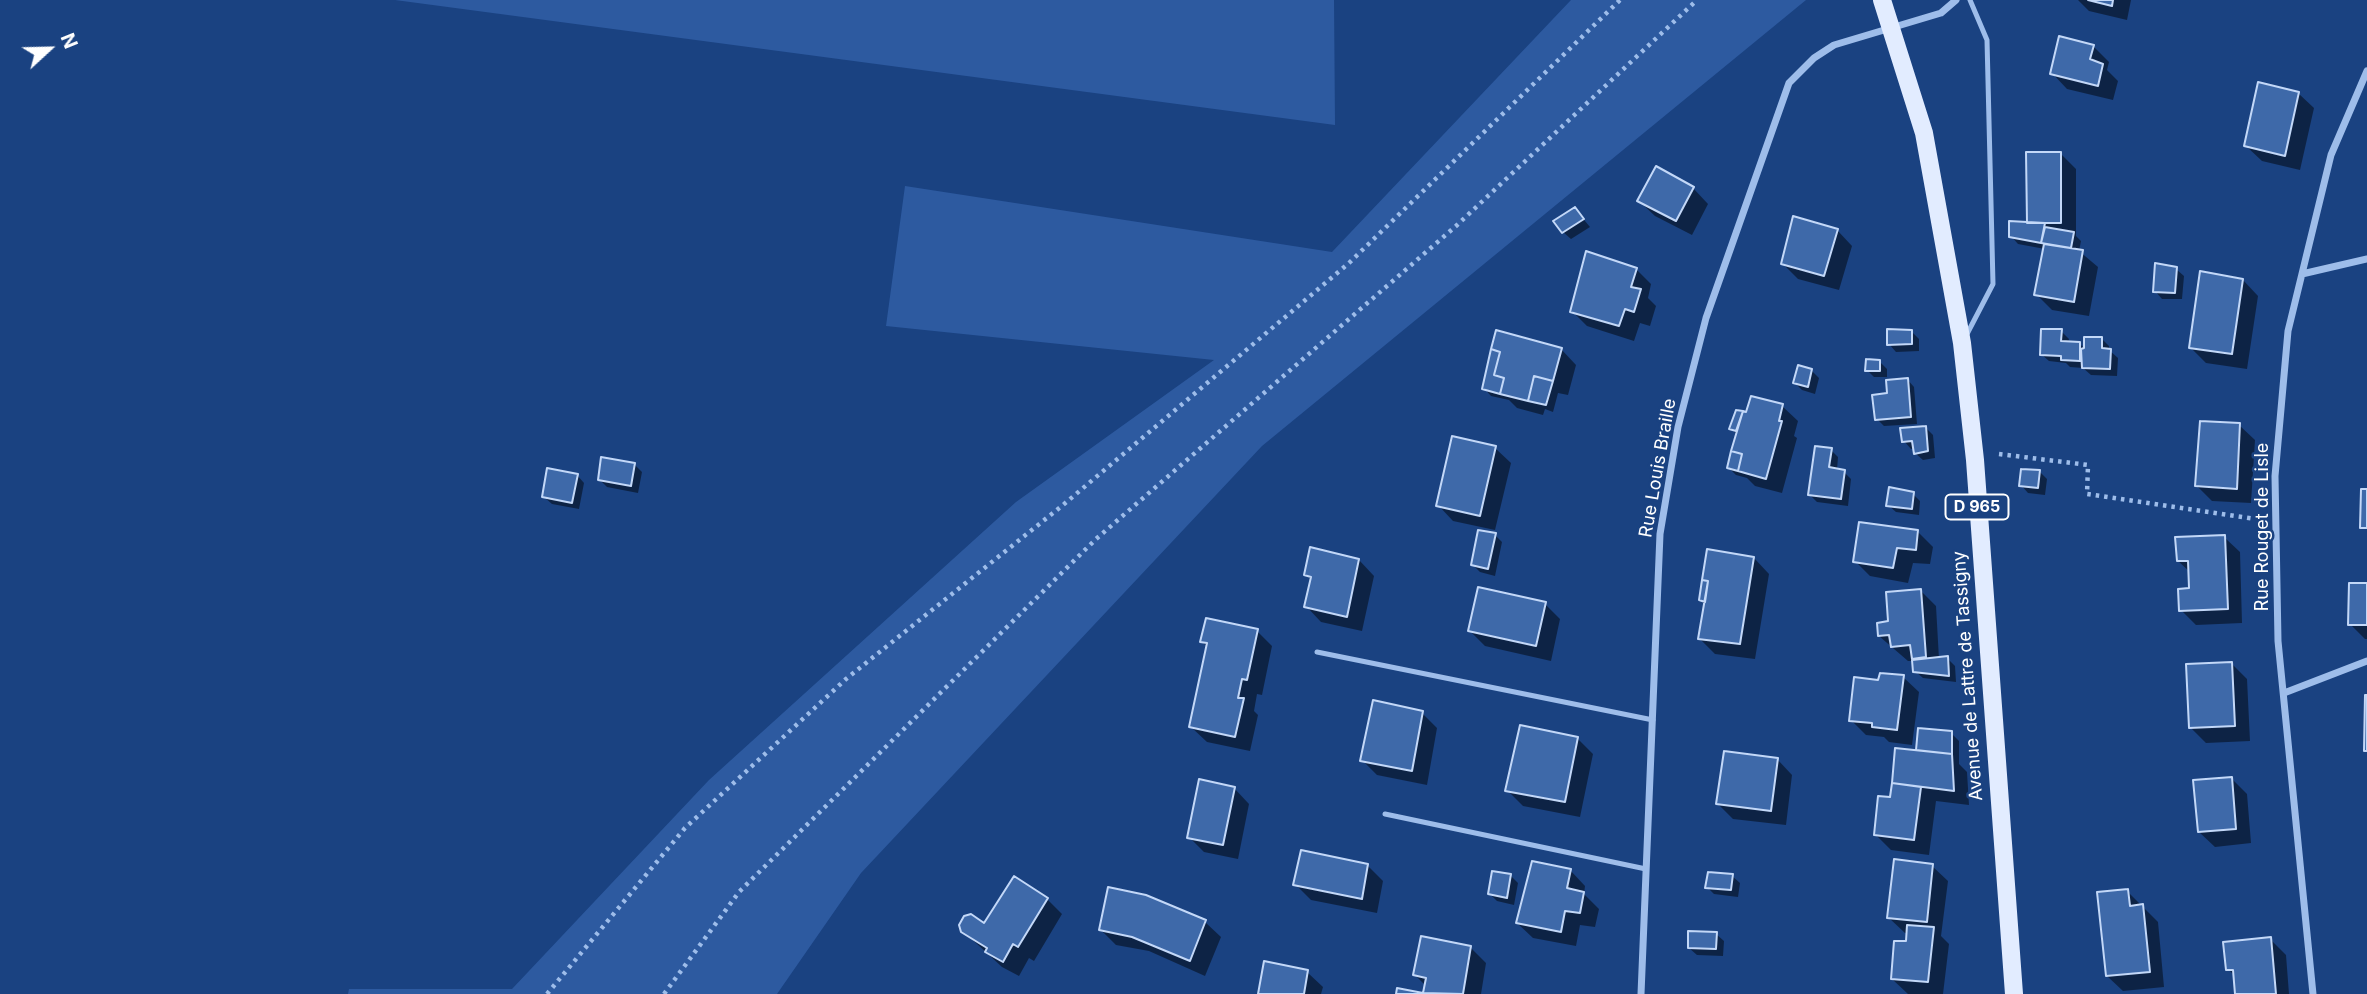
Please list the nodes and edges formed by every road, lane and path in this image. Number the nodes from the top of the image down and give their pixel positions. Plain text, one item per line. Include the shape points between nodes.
1 (1620, 0) edge
2 (1697, 0) edge
3 (1882, 0) edge
4 (1956, 0) edge
5 (1970, 0) edge
6 (1892, 28) junction
7 (2367, 71) edge
8 (2367, 259) edge
9 (2302, 274) junction
10 (1962, 343) junction
11 (1975, 460) junction
12 (2276, 522) junction
13 (1317, 652) dead end
14 (2367, 661) edge
15 (2284, 693) junction
16 (1653, 720) junction
17 (1385, 814) dead end
18 (1646, 869) junction
19 (547, 994) edge
20 (664, 994) edge
21 (1641, 994) edge
22 (2014, 994) edge
23 (2313, 994) edge

1 - 19 path via 1349,263 1063,505 846,679 695,819
2 - 20 path via 1456,226 1096,539 739,892
3 - 6 main road, D 965
4 - 6 street, Rue Louis Braille via 1941,13
5 - 10 lane via 1987,40 1993,284
6 - 10 main road, Avenue de Lattre de Tassigny / D 965 via 1924,133
6 - 16 street, Rue Louis Braille via 1834,45 1789,83 1706,318 1678,427 1660,534
7 - 9 street, Rue Rouget de Lisle via 2331,155
8 - 9 street
9 - 12 street, Rue Rouget de Lisle via 2288,331 2275,477
10 - 11 main road, Avenue de Lattre de Tassigny / D 965
11 - 12 path via 1995,461 1995,453 2088,466 2087,494
11 - 22 main road, Avenue de Lattre de Tassigny / D 965
12 - 15 street, Rue Rouget de Lisle via 2278,641
13 - 16 lane
14 - 15 street
15 - 23 street, Rue Rouget de Lisle
16 - 18 street, Rue Louis Braille
17 - 18 lane
18 - 21 street, Rue Louis Braille

